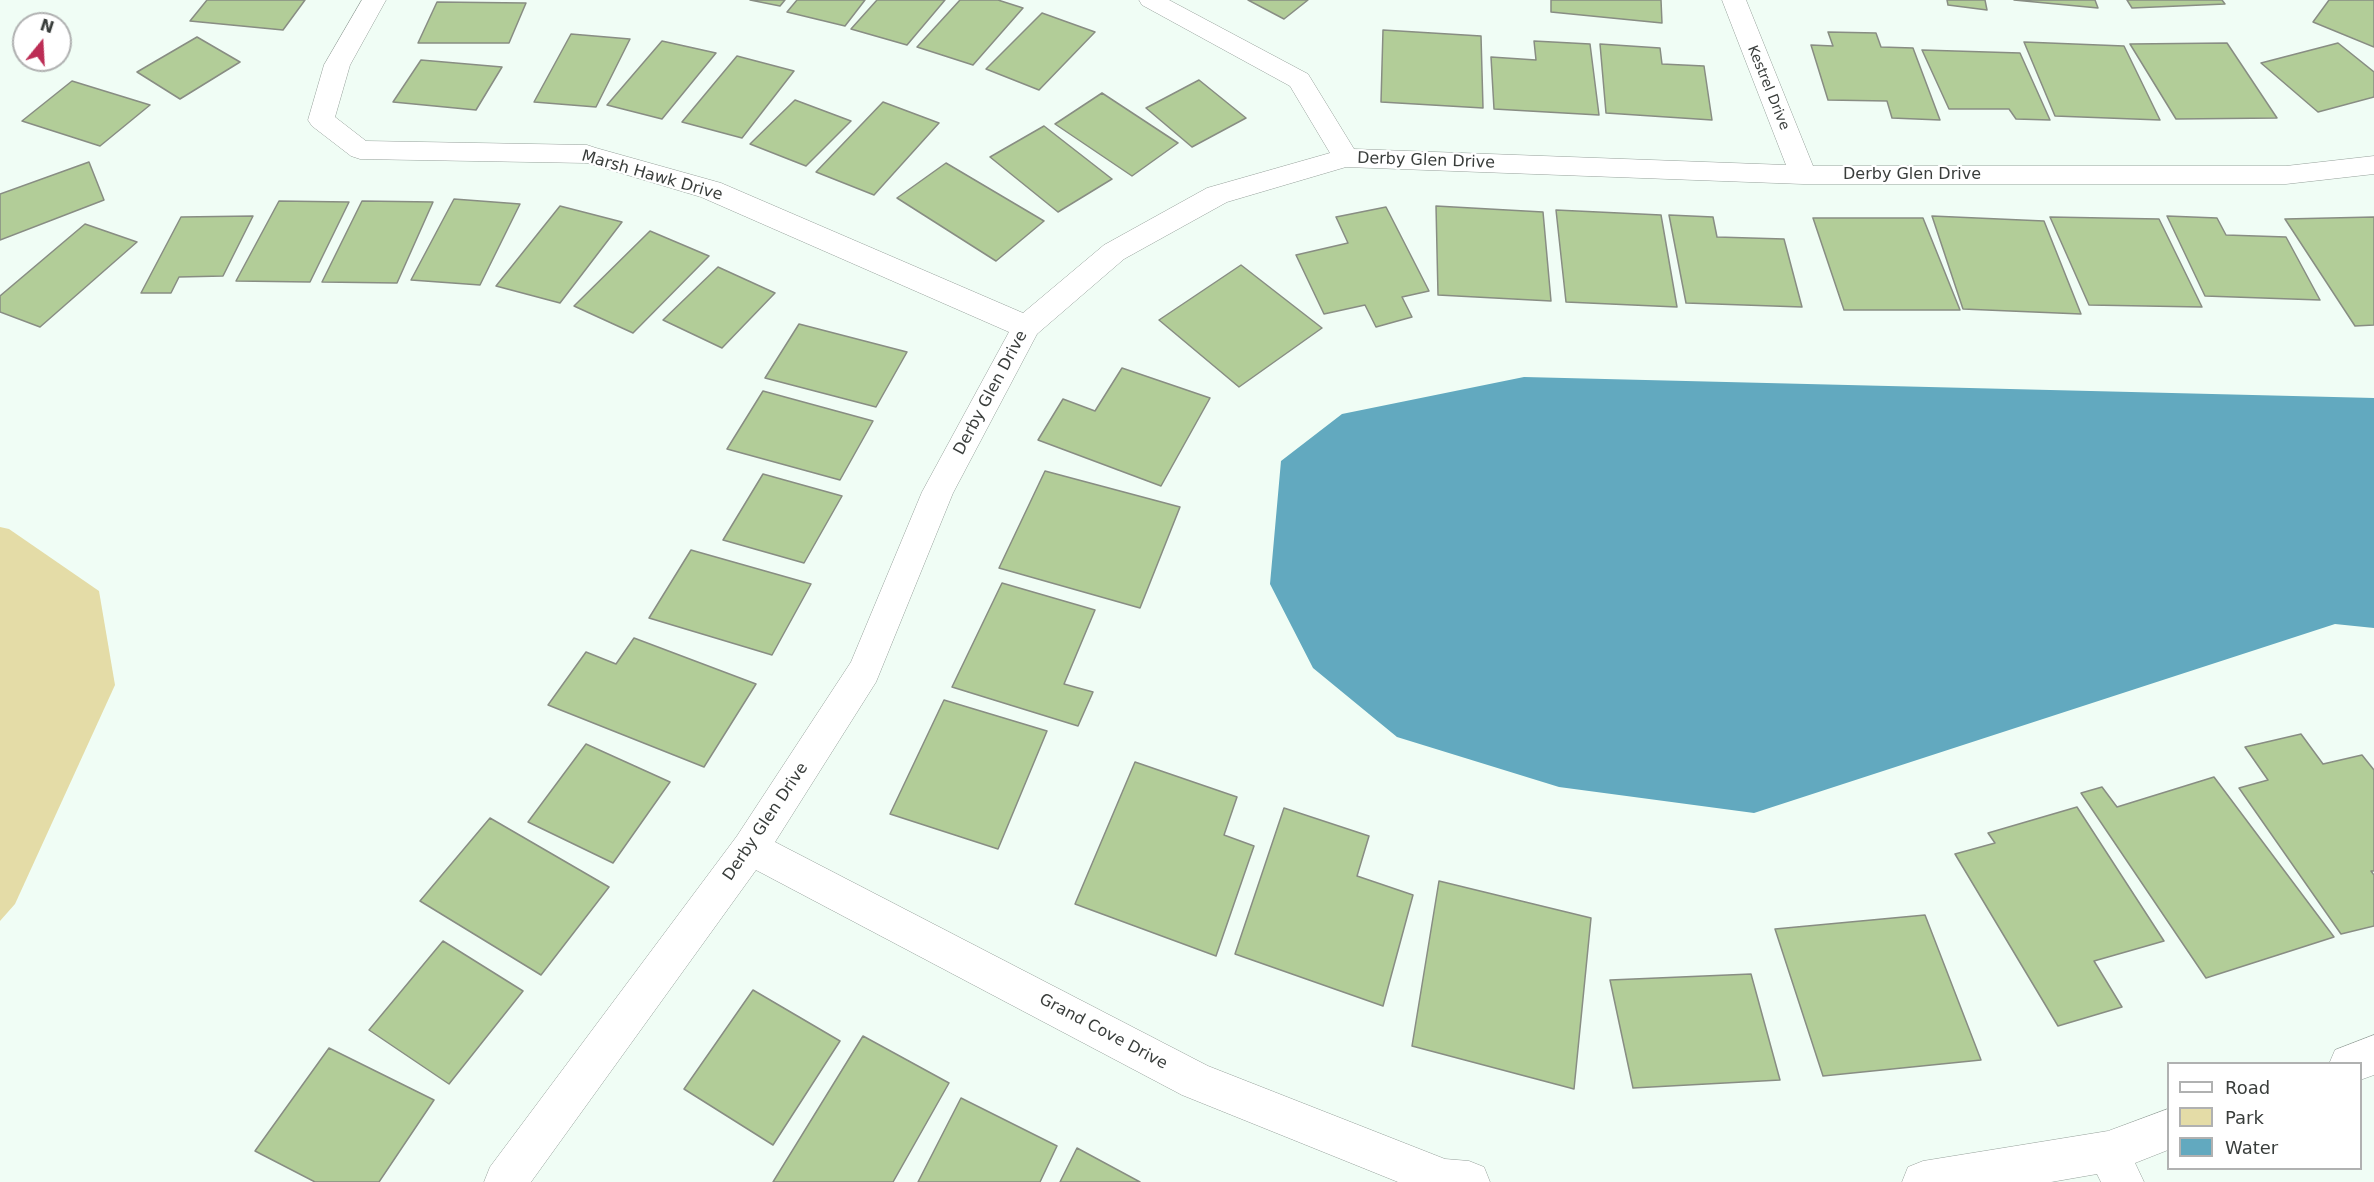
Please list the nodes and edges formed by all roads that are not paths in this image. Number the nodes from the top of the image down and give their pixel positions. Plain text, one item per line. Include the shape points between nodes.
1 (374, 0) edge
2 (1151, 0) edge
3 (1734, 0) edge
4 (1346, 158) junction
5 (2374, 165) edge
6 (1803, 174) junction
7 (1026, 327) junction
8 (750, 848) junction
9 (2374, 1054) edge
10 (2354, 1062) edge
11 (2167, 1131) edge
12 (2115, 1167) edge
13 (505, 1182) edge
14 (1469, 1182) edge
15 (1923, 1182) edge

1 - 7 street, Marsh Hawk Drive via 337,66 321,120 360,150 587,154 711,190
2 - 4 street via 1299,80
3 - 6 street, Kestrel Drive
4 - 6 street, Derby Glen Drive
4 - 7 street, Derby Glen Drive via 1217,195 1114,252
5 - 6 street, Derby Glen Drive via 2286,175
7 - 8 street, Derby Glen Drive via 938,492 864,671
8 - 13 street, Derby Glen Drive
8 - 14 street, Grand Cove Drive via 1196,1081 1445,1180
9 - 10 street
11 - 12 street
12 - 15 street

